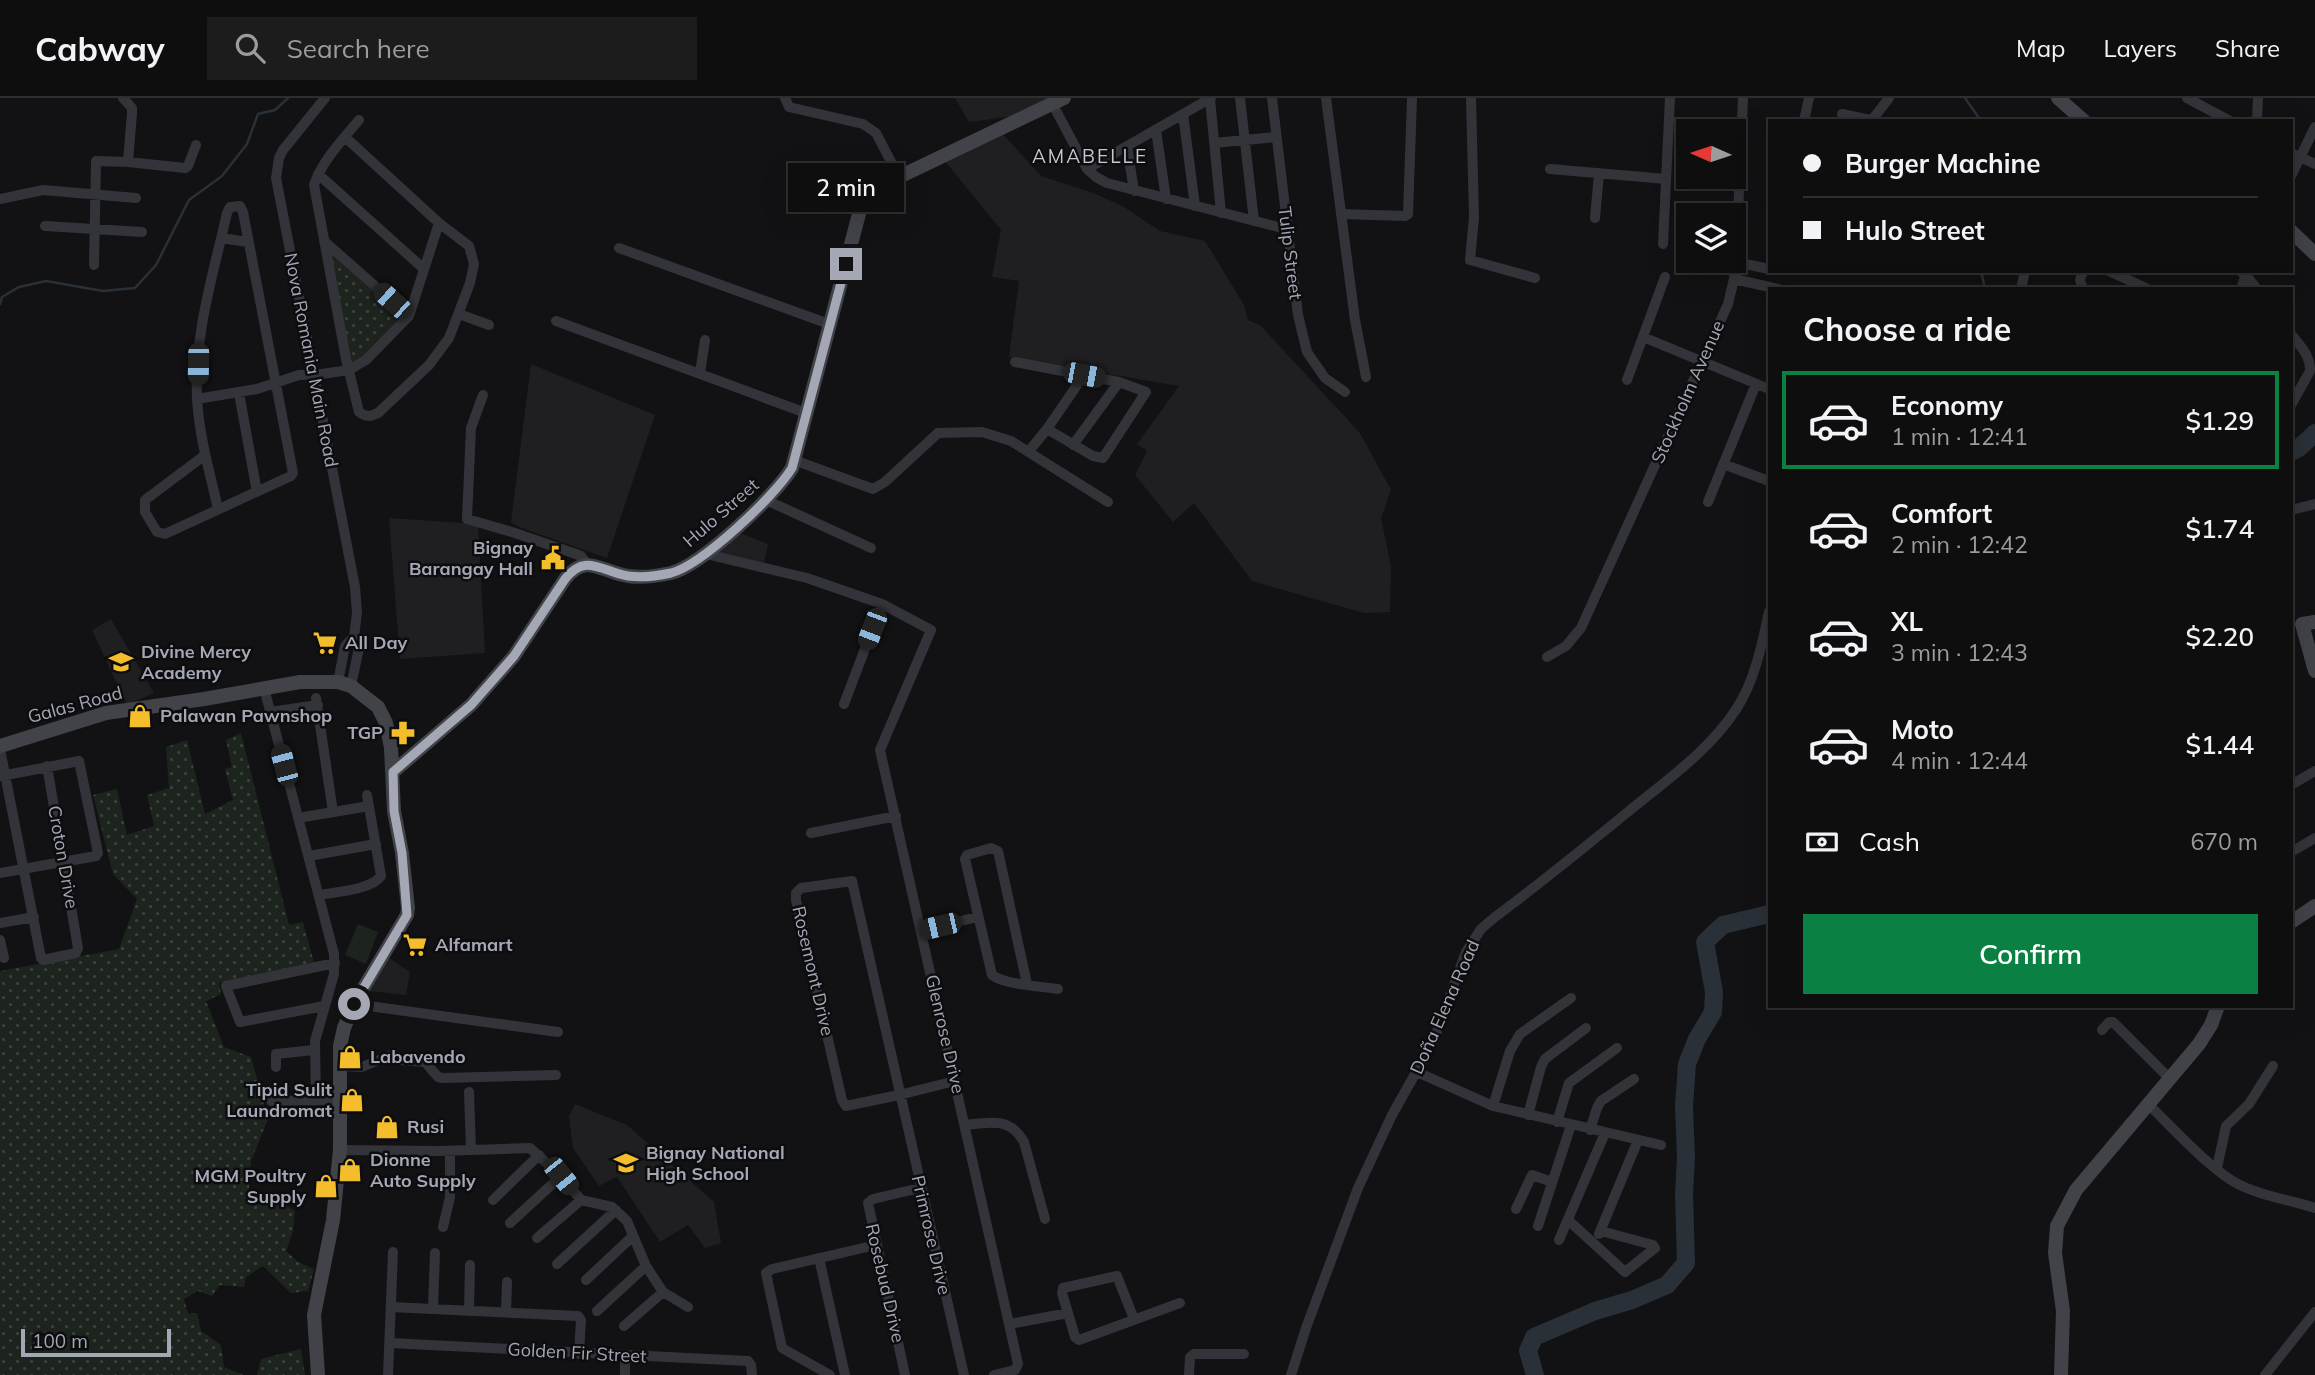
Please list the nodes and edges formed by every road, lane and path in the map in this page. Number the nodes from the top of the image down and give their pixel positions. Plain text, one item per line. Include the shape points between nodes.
1 (123, 98) edge
2 (325, 98) edge
3 (785, 98) edge
4 (1211, 98) edge
5 (1240, 98) edge
6 (1272, 98) edge
7 (1326, 98) edge
8 (1412, 98) edge
9 (1471, 98) edge
10 (1670, 98) edge
11 (1743, 98) edge
12 (1809, 98) edge
13 (1889, 98) edge
14 (2058, 98) edge
15 (2187, 98) edge
16 (2258, 98) edge
17 (1058, 100) edge
18 (1183, 114) junction
19 (1842, 114) dead end
20 (1804, 119) edge
21 (1868, 119) edge
22 (1874, 119) edge
23 (2082, 119) edge
24 (2226, 119) edge
25 (2257, 119) edge
26 (359, 120) dead end
27 (2315, 127) edge
28 (1156, 130) junction
29 (1276, 136) junction
30 (345, 137) junction
31 (1245, 141) junction
32 (1214, 143) junction
33 (195, 145) dead end
34 (1127, 146) junction
35 (2296, 155) edge
36 (128, 162) junction
37 (2315, 164) edge
38 (1087, 169) junction
39 (1550, 169) dead end
40 (318, 174) junction
41 (1599, 174) junction
42 (900, 177) junction
43 (1667, 180) junction
44 (1134, 191) junction
45 (94, 195) junction
46 (136, 198) dead end
47 (0, 199) edge
48 (1166, 199) junction
49 (1739, 203) edge
50 (1195, 206) junction
51 (1221, 213) junction
52 (1341, 214) junction
53 (1595, 218) dead end
54 (1254, 221) junction
55 (439, 223) junction
56 (45, 226) dead end
57 (93, 229) junction
58 (1286, 229) junction
59 (142, 232) dead end
60 (2293, 233) edge
61 (221, 239) junction
62 (323, 240) junction
63 (248, 242) junction
64 (1663, 244) dead end
65 (619, 248) dead end
66 (2315, 254) edge
67 (1746, 264) edge
68 (94, 265) dead end
69 (424, 269) junction
70 (1768, 269) edge
71 (1735, 273) edge
72 (2113, 273) edge
73 (2245, 273) edge
74 (1665, 277) dead end
75 (1535, 278) dead end
76 (1734, 279) junction
77 (1769, 287) edge
78 (2144, 287) edge
79 (2255, 287) edge
80 (459, 314) junction
81 (410, 316) junction
82 (556, 321) dead end
83 (829, 324) junction
84 (489, 326) dead end
85 (1643, 337) junction
86 (2293, 337) edge
87 (705, 340) dead end
88 (1700, 361) junction
89 (1015, 362) dead end
90 (349, 370) junction
91 (700, 373) junction
92 (315, 375) junction
93 (1084, 375) junction
94 (1366, 377) dead end
95 (1627, 380) dead end
96 (276, 382) junction
97 (1119, 382) junction
98 (1756, 384) junction
99 (1768, 389) edge
100 (1345, 392) dead end
101 (239, 393) junction
102 (483, 394) dead end
103 (197, 399) junction
104 (2293, 401) edge
105 (806, 412) junction
106 (1047, 429) junction
107 (1073, 444) junction
108 (1029, 451) junction
109 (205, 455) junction
110 (794, 460) junction
111 (1723, 464) junction
112 (1768, 481) edge
113 (257, 492) junction
114 (766, 500) junction
115 (1108, 502) dead end
116 (1708, 502) dead end
117 (2315, 504) edge
118 (218, 509) junction
119 (2293, 509) edge
120 (871, 548) dead end
121 (706, 554) junction
122 (587, 564) junction
123 (882, 604) junction
124 (1768, 616) edge
125 (2315, 622) edge
126 (1547, 657) dead end
127 (2315, 671) edge
128 (345, 684) junction
129 (264, 688) junction
130 (844, 705) dead end
131 (270, 712) junction
132 (0, 747) edge
133 (47, 766) junction
134 (2315, 771) edge
135 (393, 772) junction
136 (3, 776) edge
137 (2293, 784) edge
138 (333, 812) junction
139 (896, 816) junction
140 (298, 818) junction
141 (811, 833) dead end
142 (2315, 838) edge
143 (376, 844) junction
144 (2293, 851) edge
145 (309, 856) junction
146 (64, 862) junction
147 (24, 869) junction
148 (0, 873) edge
149 (852, 881) joint
150 (319, 895) junction
151 (2315, 906) edge
152 (34, 917) junction
153 (977, 917) junction
154 (2293, 921) edge
155 (0, 923) edge
156 (921, 931) junction
157 (0, 940) edge
158 (4, 958) dead end
159 (335, 963) junction
160 (1027, 984) junction
161 (1058, 989) dead end
162 (1571, 999) dead end
163 (354, 1004) junction
164 (324, 1006) junction
165 (2217, 1008) edge
166 (1586, 1028) dead end
167 (2102, 1030) dead end
168 (558, 1032) dead end
169 (1617, 1048) dead end
170 (314, 1050) junction
171 (339, 1066) junction
172 (2273, 1066) dead end
173 (275, 1067) dead end
174 (1417, 1072) junction
175 (556, 1075) dead end
176 (1634, 1079) dead end
177 (2170, 1079) junction
178 (955, 1081) junction
179 (469, 1092) dead end
180 (899, 1095) junction
181 (316, 1100) junction
182 (331, 1100) dead end
183 (271, 1101) dead end
184 (2148, 1104) junction
185 (1493, 1107) junction
186 (1528, 1115) junction
187 (1556, 1122) junction
188 (965, 1125) junction
189 (1571, 1125) junction
190 (1590, 1130) junction
191 (1605, 1133) junction
192 (1637, 1140) junction
193 (1661, 1145) dead end
194 (340, 1150) junction
195 (471, 1150) junction
196 (450, 1151) junction
197 (539, 1155) junction
198 (2217, 1168) junction
199 (561, 1176) junction
200 (1552, 1182) junction
201 (920, 1188) junction
202 (493, 1200) dead end
203 (581, 1200) junction
204 (2315, 1208) edge
205 (1516, 1209) dead end
206 (616, 1210) junction
207 (1045, 1219) dead end
208 (1568, 1220) junction
209 (510, 1223) dead end
210 (1538, 1226) dead end
211 (443, 1227) dead end
212 (1601, 1231) junction
213 (633, 1236) junction
214 (537, 1238) dead end
215 (1559, 1240) dead end
216 (1594, 1244) junction
217 (876, 1245) junction
218 (393, 1252) dead end
219 (435, 1253) dead end
220 (819, 1258) junction
221 (557, 1264) dead end
222 (470, 1265) dead end
223 (646, 1266) junction
224 (586, 1280) dead end
225 (507, 1282) dead end
226 (663, 1292) junction
227 (1180, 1303) dead end
228 (391, 1307) junction
229 (688, 1307) dead end
230 (433, 1308) junction
231 (469, 1310) junction
232 (597, 1311) dead end
233 (506, 1312) junction
234 (2315, 1312) edge
235 (1068, 1313) junction
236 (1134, 1319) junction
237 (1010, 1324) junction
238 (624, 1326) dead end
239 (390, 1343) junction
240 (579, 1354) junction
241 (1244, 1354) dead end
242 (625, 1355) junction
243 (318, 1375) edge
244 (388, 1375) edge
245 (625, 1375) edge
246 (752, 1375) edge
247 (830, 1375) edge
248 (845, 1375) edge
249 (905, 1375) edge
250 (964, 1375) edge
251 (994, 1375) edge
252 (1189, 1375) edge
253 (1291, 1375) edge
254 (2061, 1375) edge
255 (2265, 1375) edge

1 - 36 street via 132,108
2 - 92 street, Nova Romania Main Road via 283,150 276,178
3 - 42 street via 789,107 871,128
4 - 18 street
4 - 32 street
5 - 31 street
6 - 29 street, Tulip Street
7 - 52 street
8 - 52 street via 1408,214
9 - 75 street via 1474,217 1470,260
10 - 43 street
11 - 49 street, Stockholm Avenue
12 - 20 street
13 - 22 street
14 - 23 main road
15 - 24 street
16 - 25 street
17 - 38 street
17 - 42 main road, Hulo Street
18 - 28 street
18 - 50 street
19 - 21 street
26 - 30 street
27 - 35 street
28 - 34 street
28 - 48 street
29 - 31 street
29 - 58 street, Tulip Street
30 - 40 street
30 - 55 street
31 - 32 street
31 - 54 street
32 - 51 street
33 - 36 street via 185,168
34 - 38 street
34 - 44 street
35 - 37 street
36 - 45 street via 96,161
38 - 44 street via 1107,183
39 - 41 street
40 - 62 street via 314,185
40 - 69 street
41 - 43 street
41 - 53 street
42 - 83 main road, Hulo Street via 869,197 860,210
43 - 64 street
44 - 48 street
45 - 46 street
45 - 47 street via 41,190
45 - 57 street
48 - 50 street
50 - 51 street
51 - 54 street
52 - 94 street
54 - 58 street
55 - 69 street
55 - 80 street via 469,246 474,264
56 - 57 street
57 - 59 street
57 - 68 street
58 - 100 street, Tulip Street via 1307,352 1325,378
60 - 66 main road
61 - 63 street
61 - 63 street via 228,210 240,205
61 - 103 street via 204,309
62 - 81 street
62 - 90 street
63 - 96 street
65 - 83 street
67 - 70 street
69 - 81 street
71 - 76 street, Stockholm Avenue
72 - 78 street
73 - 79 street
74 - 85 street
76 - 77 street
76 - 88 street, Stockholm Avenue via 1728,304
80 - 84 street
80 - 90 street via 436,357 378,413 365,416 359,412
81 - 90 street via 366,360
82 - 91 street
83 - 105 main road, Hulo Street
85 - 88 street
85 - 95 street
86 - 104 street via 2311,365
87 - 91 street
88 - 98 street
88 - 126 street, Stockholm Avenue via 1581,628 1566,646
89 - 93 street
90 - 92 street
91 - 105 street
92 - 96 street
92 - 128 street, Nova Romania Main Road via 355,587 354,637 359,649
93 - 97 street
93 - 106 street
96 - 101 street
96 - 113 street via 293,472
97 - 107 street
97 - 107 street via 1143,389 1146,395 1102,458
98 - 99 street
98 - 111 street
101 - 103 street
101 - 113 street
102 - 122 street via 471,428 467,520 576,554
103 - 109 street
105 - 110 main road, Hulo Street
106 - 107 street
106 - 108 street
108 - 110 street via 982,432 938,433 873,489
108 - 115 street
109 - 118 street
109 - 118 street via 149,496 145,512 161,534
110 - 114 main road, Hulo Street via 785,480
111 - 112 street
111 - 116 street
113 - 118 street
114 - 120 street
114 - 121 main road, Hulo Street
117 - 119 street
121 - 122 main road, Hulo Street via 687,567 657,576 628,576
121 - 123 street via 807,578
122 - 135 main road via 570,572 514,656 471,705
123 - 130 street
123 - 139 street, Glenrose Drive via 931,630 880,746
124 - 174 street, Doña Elena Road via 1744,695 1719,732 1477,935
125 - 127 main road via 2302,624
128 - 129 main road, Galas Road via 300,682
128 - 135 main road via 377,707 386,723
129 - 131 street
129 - 132 main road, Galas Road via 106,713
131 - 138 street via 317,701
131 - 140 street
132 - 136 street
133 - 136 street
133 - 146 street, Croton Drive
133 - 146 street via 80,762 98,853
134 - 137 street
135 - 163 main road via 407,915
136 - 147 street
138 - 140 street
138 - 143 street via 368,801
139 - 141 street
139 - 156 street, Glenrose Drive
140 - 145 street
142 - 144 street
143 - 145 street
143 - 150 street via 381,870 378,880
145 - 150 street
146 - 147 street
146 - 152 street, Croton Drive via 76,953 42,959
147 - 148 street
147 - 152 street
149 - 180 street, Primrose Drive
149 - 180 street, Rosemont Drive via 801,888 796,893 842,1100 846,1106
150 - 159 street
151 - 154 main road
152 - 155 street
153 - 156 street
153 - 160 street via 992,975
153 - 160 street via 965,856 995,848
156 - 178 street, Glenrose Drive
157 - 158 street
159 - 164 street
159 - 164 street via 226,986 240,1022
160 - 161 street
162 - 185 street via 1520,1034
163 - 168 street
163 - 171 main road via 344,1028
164 - 170 street
165 - 177 main road via 2199,1044
166 - 186 street via 1545,1059
167 - 177 street via 2113,1022
169 - 187 street via 1569,1083
170 - 173 street via 276,1054
170 - 181 street
171 - 175 street via 362,1067 391,1055 425,1062 443,1079
171 - 194 main road
172 - 198 street via 2249,1104 2226,1126
174 - 185 street
174 - 253 street, Doña Elena Road via 1358,1188
176 - 190 street via 1601,1101
177 - 184 main road
178 - 180 street
178 - 188 street, Glenrose Drive
179 - 195 street
180 - 201 street, Primrose Drive
181 - 182 street
181 - 183 street
184 - 198 street
184 - 254 main road via 2076,1189 2057,1226 2055,1253 2063,1311
185 - 186 street
186 - 187 street
187 - 189 street
188 - 207 street via 997,1121 1021,1136
188 - 237 street, Glenrose Drive
189 - 190 street
189 - 200 street
190 - 191 street
191 - 192 street
191 - 208 street
192 - 193 street
192 - 212 street
194 - 196 street
194 - 243 main road via 333,1220 314,1315
195 - 196 street
195 - 197 street via 530,1148
196 - 211 street via 450,1196
197 - 199 street
197 - 202 street
198 - 204 street via 2244,1187
199 - 203 street
199 - 209 street
200 - 205 street via 1532,1175
200 - 210 street
201 - 217 street, Rosebud Drive via 868,1203
201 - 250 street, Primrose Drive
203 - 206 street
203 - 214 street
206 - 213 street via 628,1221
206 - 221 street
208 - 215 street
208 - 216 street
212 - 216 street
212 - 216 street via 1655,1248 1625,1272
213 - 223 street
213 - 224 street
217 - 220 street
217 - 249 street, Rosebud Drive
218 - 228 street
219 - 230 street
220 - 247 street via 772,1269 766,1279 782,1348
220 - 248 street
222 - 231 street
223 - 226 street
223 - 232 street
225 - 233 street
226 - 229 street
226 - 238 street
227 - 236 street
228 - 230 street
228 - 239 street
230 - 231 street
231 - 233 street
233 - 240 street via 578,1317
234 - 255 street
235 - 236 street via 1079,1340
235 - 236 street via 1063,1287 1117,1276
235 - 237 street
237 - 251 street, Glenrose Drive via 1018,1364 1015,1370
239 - 240 street, Golden Fir Street
239 - 244 street
240 - 242 street, Golden Fir Street
241 - 252 street via 1194,1354
242 - 245 street
242 - 246 street, Golden Fir Street via 748,1361

